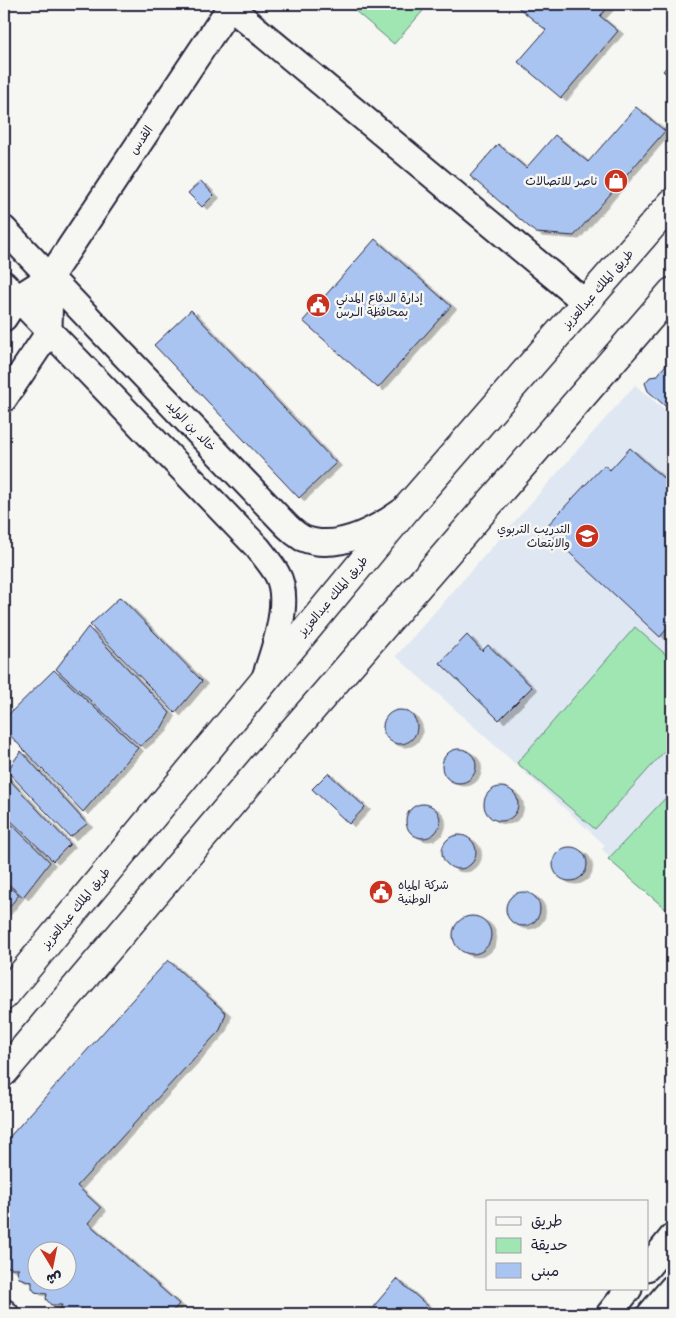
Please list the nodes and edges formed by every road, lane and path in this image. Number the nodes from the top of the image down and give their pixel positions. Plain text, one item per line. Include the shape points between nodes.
1 (231, 5) edge
2 (672, 203) edge
3 (4, 229) edge
4 (50, 277) junction
5 (672, 292) edge
6 (8, 300) edge
7 (586, 303) junction
8 (49, 332) junction
9 (4, 399) edge
10 (407, 508) junction
11 (265, 677) junction
12 (4, 996) edge
13 (4, 1072) edge
14 (672, 1237) edge
15 (648, 1267) edge
16 (672, 1288) edge
17 (628, 1290) edge
18 (609, 1314) edge
19 (650, 1314) edge

1 - 4 street, القدس
1 - 7 street
2 - 7 highway, طريق الملك عبدالعزيز
3 - 4 street, خالد بن الوليد
4 - 6 street, القدس
4 - 8 street
4 - 10 street, خالد بن الوليد via 301,537 320,543 339,541 387,523
5 - 13 highway
6 - 8 street
7 - 10 highway, طريق الملك عبدالعزيز
8 - 9 street
8 - 11 street via 258,548 278,576 282,603 279,636
10 - 11 highway, طريق الملك عبدالعزيز
11 - 12 highway, طريق الملك عبدالعزيز
14 - 15 street
16 - 19 street
17 - 18 street

